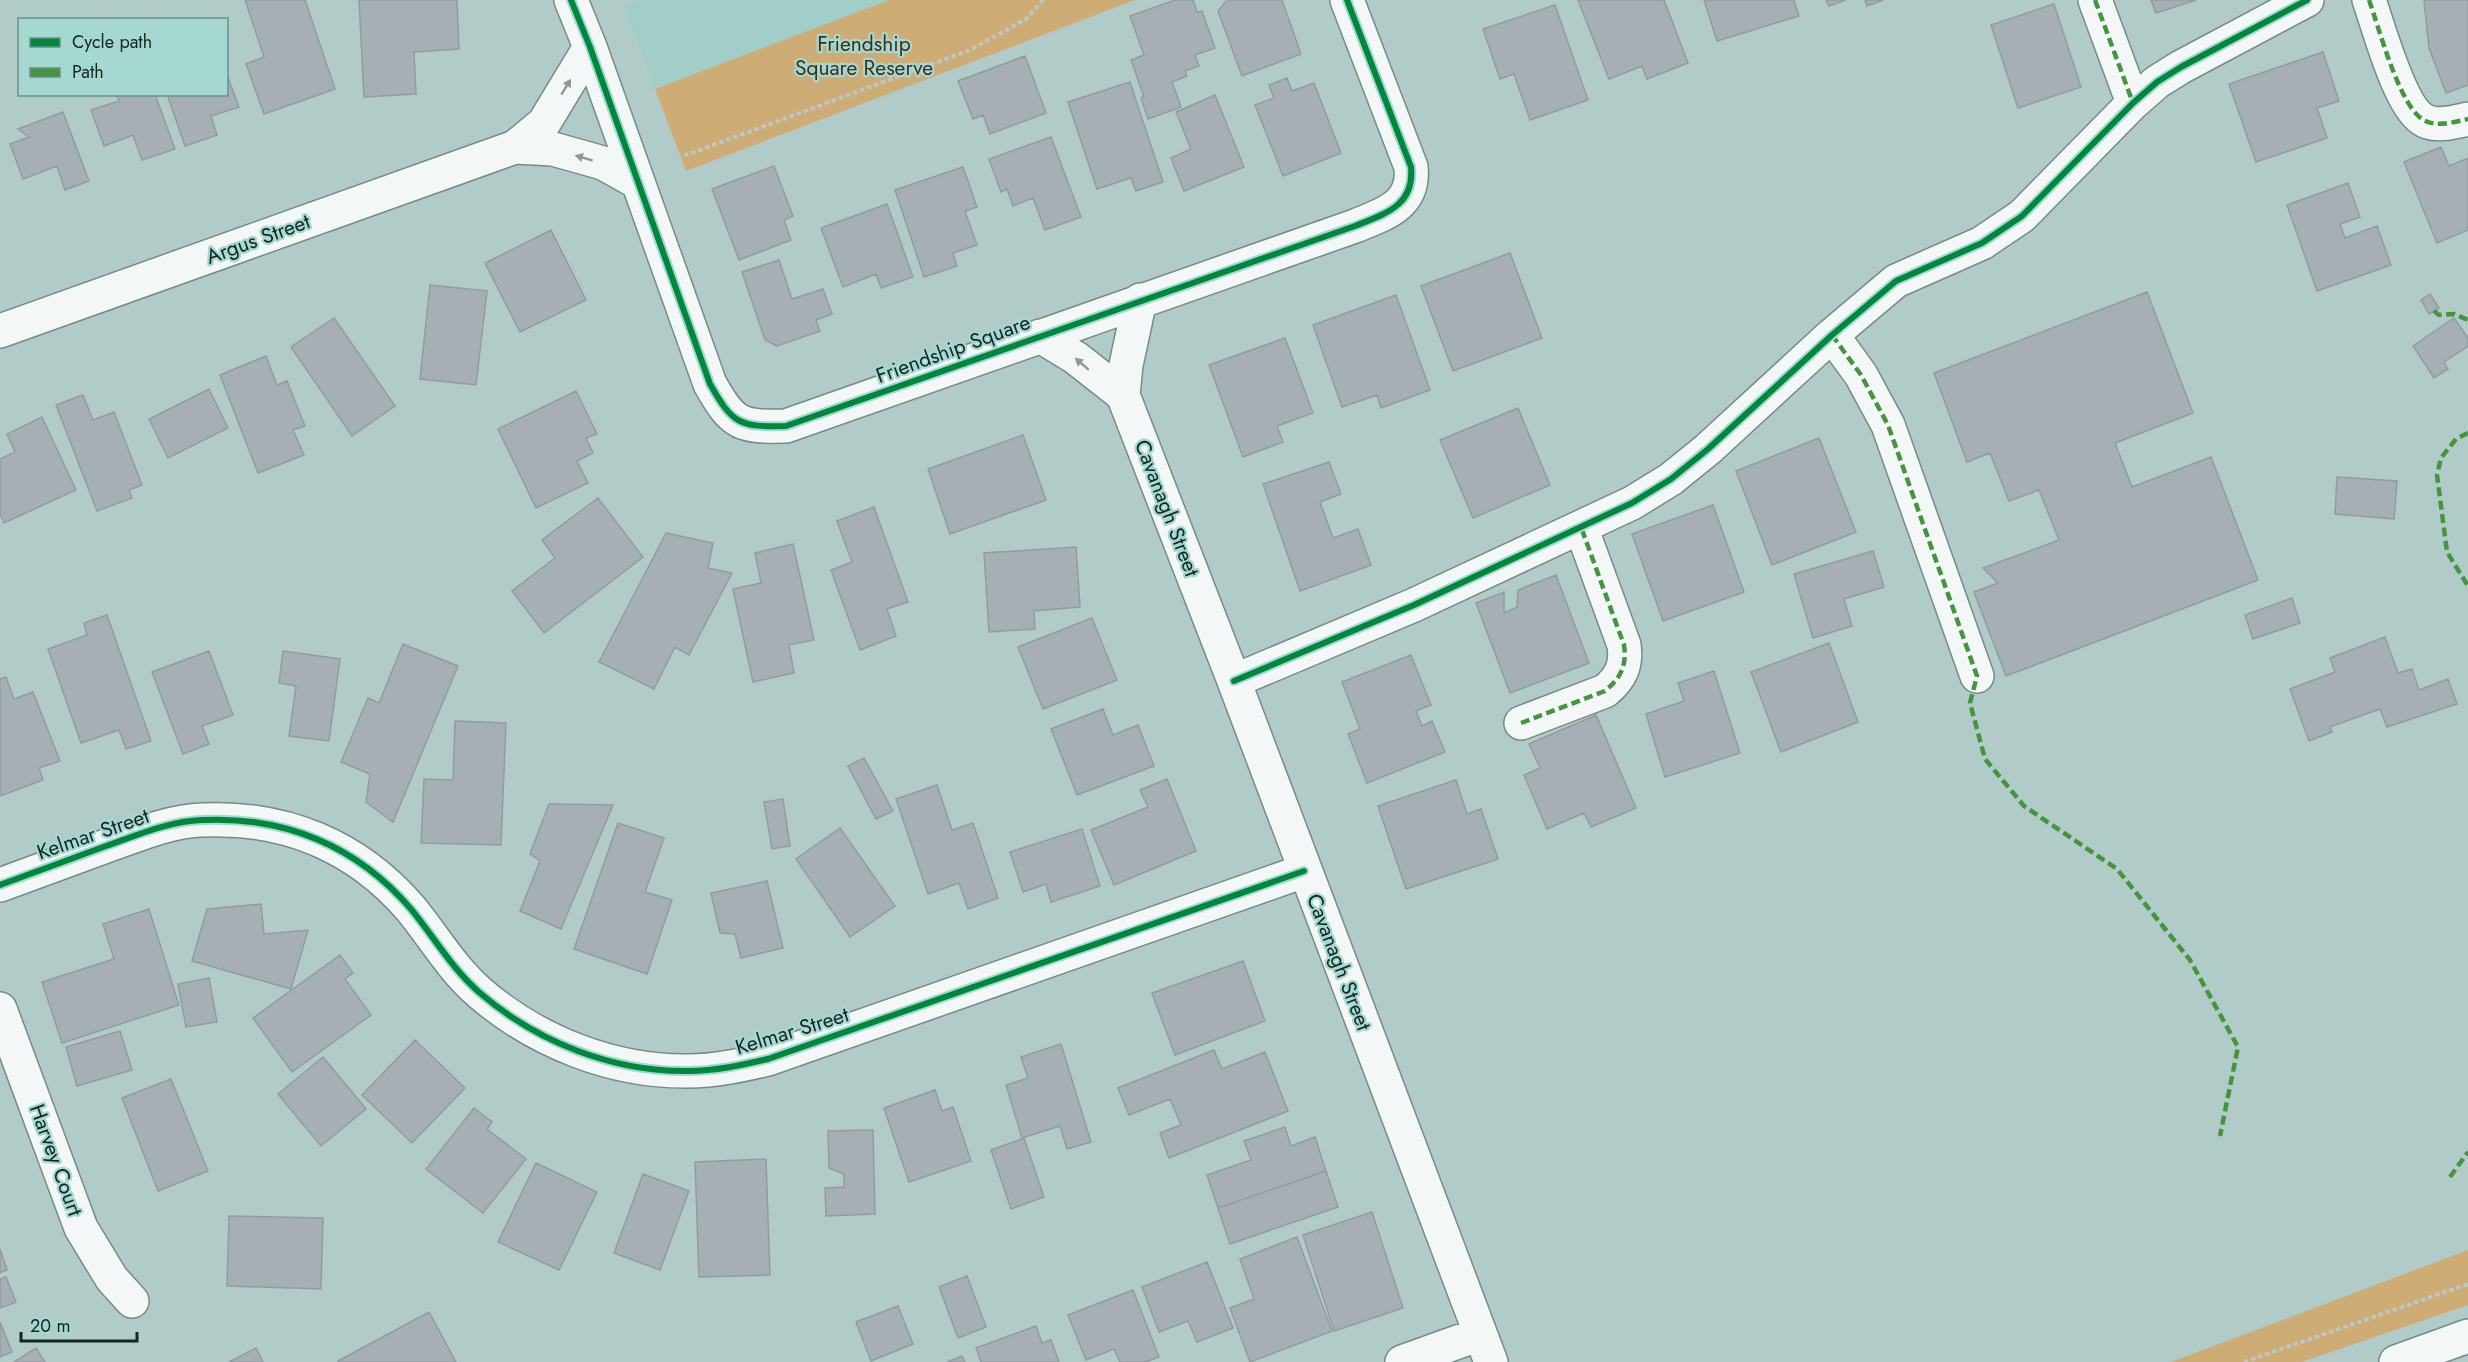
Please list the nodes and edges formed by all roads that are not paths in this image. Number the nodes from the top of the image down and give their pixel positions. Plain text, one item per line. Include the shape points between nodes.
1 (571, 0) edge
2 (1347, 0) edge
3 (2096, 0) edge
4 (2307, 0) edge
5 (2369, 0) edge
6 (590, 47) junction
7 (2133, 103) junction
8 (2468, 119) edge
9 (515, 147) junction
10 (637, 182) junction
11 (1140, 300) junction
12 (0, 331) edge
13 (1832, 335) junction
14 (1040, 336) junction
15 (1123, 395) junction
16 (1581, 527) junction
17 (1977, 676) dead end
18 (1234, 681) junction
19 (1521, 723) dead end
20 (1305, 871) junction
21 (0, 885) edge
22 (0, 1009) edge
23 (132, 1301) dead end
24 (2468, 1336) edge
25 (1486, 1348) edge
26 (1402, 1362) edge
27 (2396, 1362) edge

1 - 6 street, Friendship Square
2 - 11 street, Friendship Square via 1410,167 1410,189 1388,212 1355,226
3 - 7 street
4 - 7 street via 2181,67
5 - 8 street via 2403,96 2413,111 2423,121 2435,123
9 -> 6 street, Argus Street via 544,123
6 - 10 street, Friendship Square
7 - 13 street via 2015,221 1982,243 1896,281
10 -> 9 street, Argus Street via 603,163 554,149
9 - 12 street, Argus Street
10 - 14 street, Friendship Square via 710,384 726,412 752,427 786,426
11 - 14 street, Friendship Square
11 - 15 street, Cavanagh Street
13 - 16 street via 1671,479
13 - 17 street via 1861,375 1888,425
15 -> 14 street
15 - 18 street, Cavanagh Street
16 - 18 street via 1351,633
16 - 19 street via 1624,645 1623,669 1617,682 1605,691
18 - 20 street, Cavanagh Street
20 - 21 street, Kelmar Street via 768,1059 723,1069 687,1071 654,1069 587,1054 547,1038 517,1020 479,992 410,908 372,872 335,846 291,829 221,820 168,826
20 - 25 street, Cavanagh Street
22 - 23 street, Harvey Court via 81,1228 112,1279
24 - 27 street
25 - 26 street

